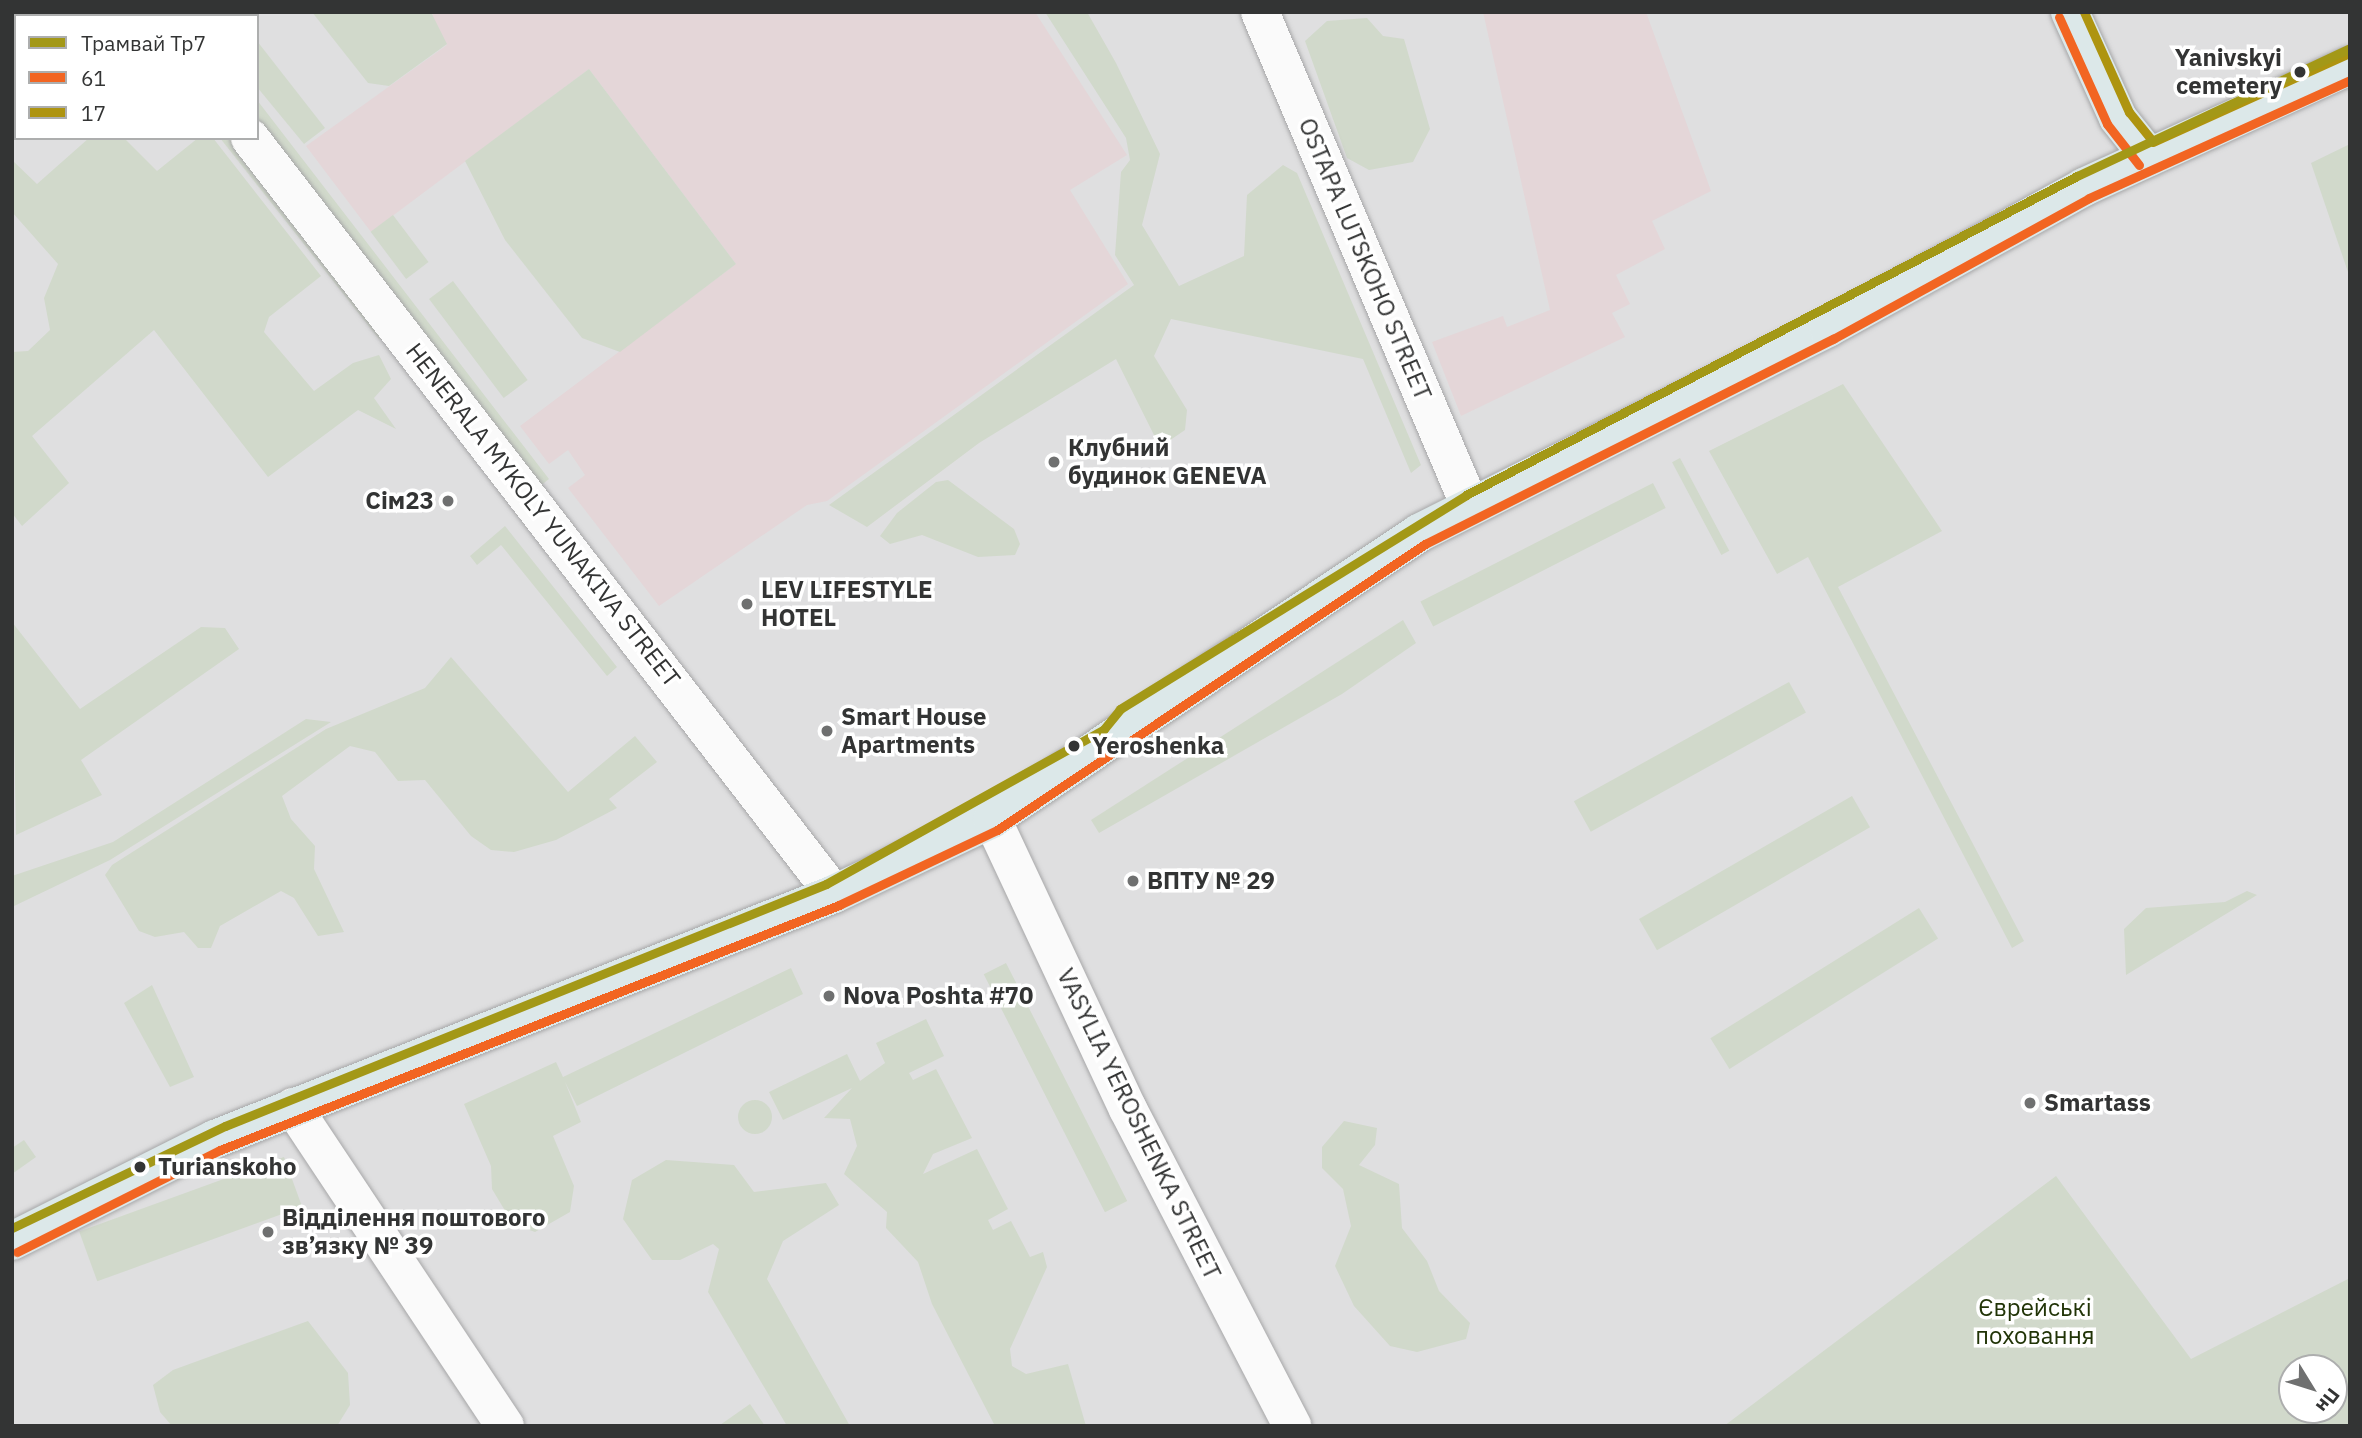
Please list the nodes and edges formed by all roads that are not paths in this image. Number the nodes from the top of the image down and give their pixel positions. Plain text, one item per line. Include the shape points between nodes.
1 (1260, 12) edge
2 (2070, 12) edge
3 (2350, 65) edge
4 (252, 140) edge
5 (2149, 157) junction
6 (1470, 506) junction
7 (992, 819) junction
8 (834, 894) junction
9 (293, 1107) junction
10 (12, 1241) edge
11 (505, 1426) edge
12 (1292, 1426) edge

1 - 6 street, OSTAPA LUTSKOHO STREET
2 - 5 main road via 2118,118
3 - 5 main road
4 - 8 street, HENERALA MYKOLY YUNAKIVA STREET
5 - 6 main road
6 - 7 main road via 1384,556
7 - 8 main road
7 - 12 street, VASYLIA YEROSHENKA STREET via 1128,1109
8 - 9 main road
9 - 10 main road via 60,1212
9 - 11 street

